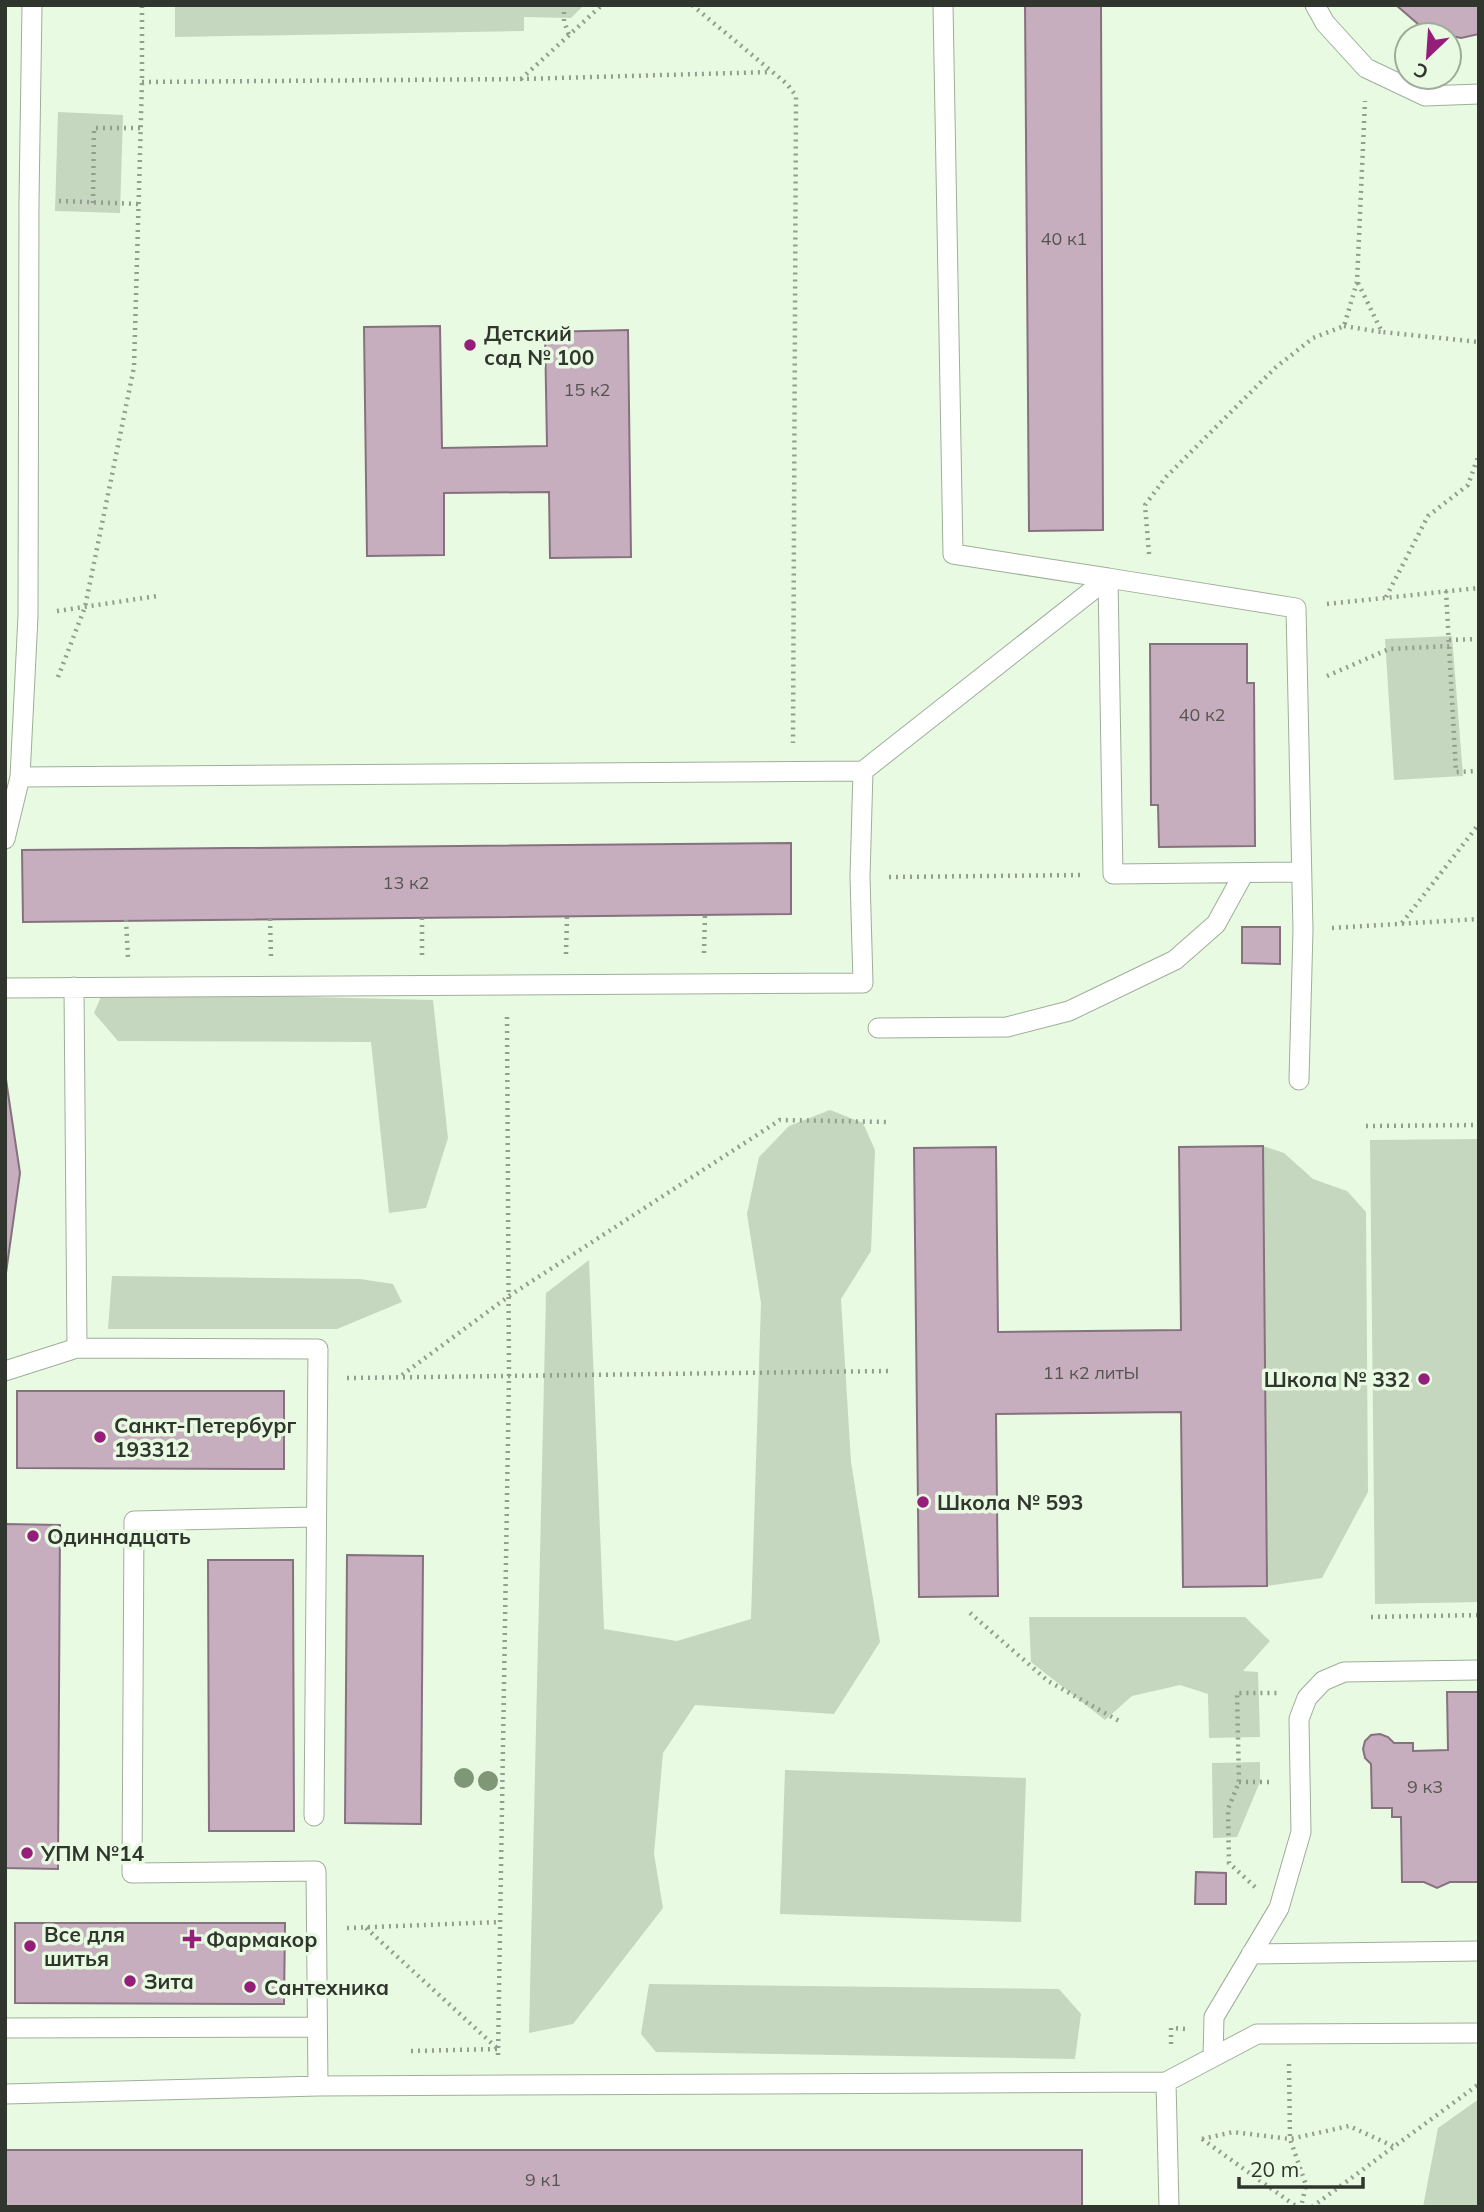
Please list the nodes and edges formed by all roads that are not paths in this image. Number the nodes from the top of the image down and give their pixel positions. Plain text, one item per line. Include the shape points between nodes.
1 (32, 5) edge
2 (943, 5) edge
3 (1315, 5) edge
4 (1479, 94) edge
5 (1108, 578) junction
6 (863, 771) junction
7 (20, 778) junction
8 (5, 839) edge
9 (1301, 872) junction
10 (1244, 873) junction
11 (74, 987) junction
12 (5, 988) edge
13 (878, 1028) dead end
14 (1299, 1080) dead end
15 (77, 1348) junction
16 (5, 1371) edge
17 (315, 1517) junction
18 (1479, 1670) edge
19 (314, 1816) dead end
20 (1479, 1951) edge
21 (1251, 1954) junction
22 (317, 2027) junction
23 (5, 2028) edge
24 (1479, 2033) edge
25 (1213, 2057) junction
26 (1166, 2082) junction
27 (318, 2086) junction
28 (5, 2094) edge
29 (1169, 2207) edge

1 - 7 lane via 28,616
2 - 5 lane via 953,554
3 - 4 lane via 1325,23 1366,68 1425,96
5 - 6 lane
5 - 9 lane via 1296,608
5 - 10 lane via 1113,874
6 - 7 lane
6 - 11 lane via 863,983
7 - 8 lane
9 - 10 lane
9 - 14 lane
10 - 13 lane via 1216,924 1175,960 1069,1011 1007,1027
11 - 12 lane
11 - 15 lane
15 - 16 lane
15 - 17 lane via 317,1349
17 - 19 lane
17 - 22 lane via 134,1521 132,1873 316,1871
18 - 21 lane via 1344,1672 1323,1681 1307,1698 1299,1719 1301,1832 1279,1908
20 - 21 lane
21 - 25 lane via 1214,2017
22 - 23 lane
22 - 27 lane
24 - 25 lane via 1257,2034
25 - 26 lane
26 - 27 lane
26 - 29 lane
27 - 28 lane

